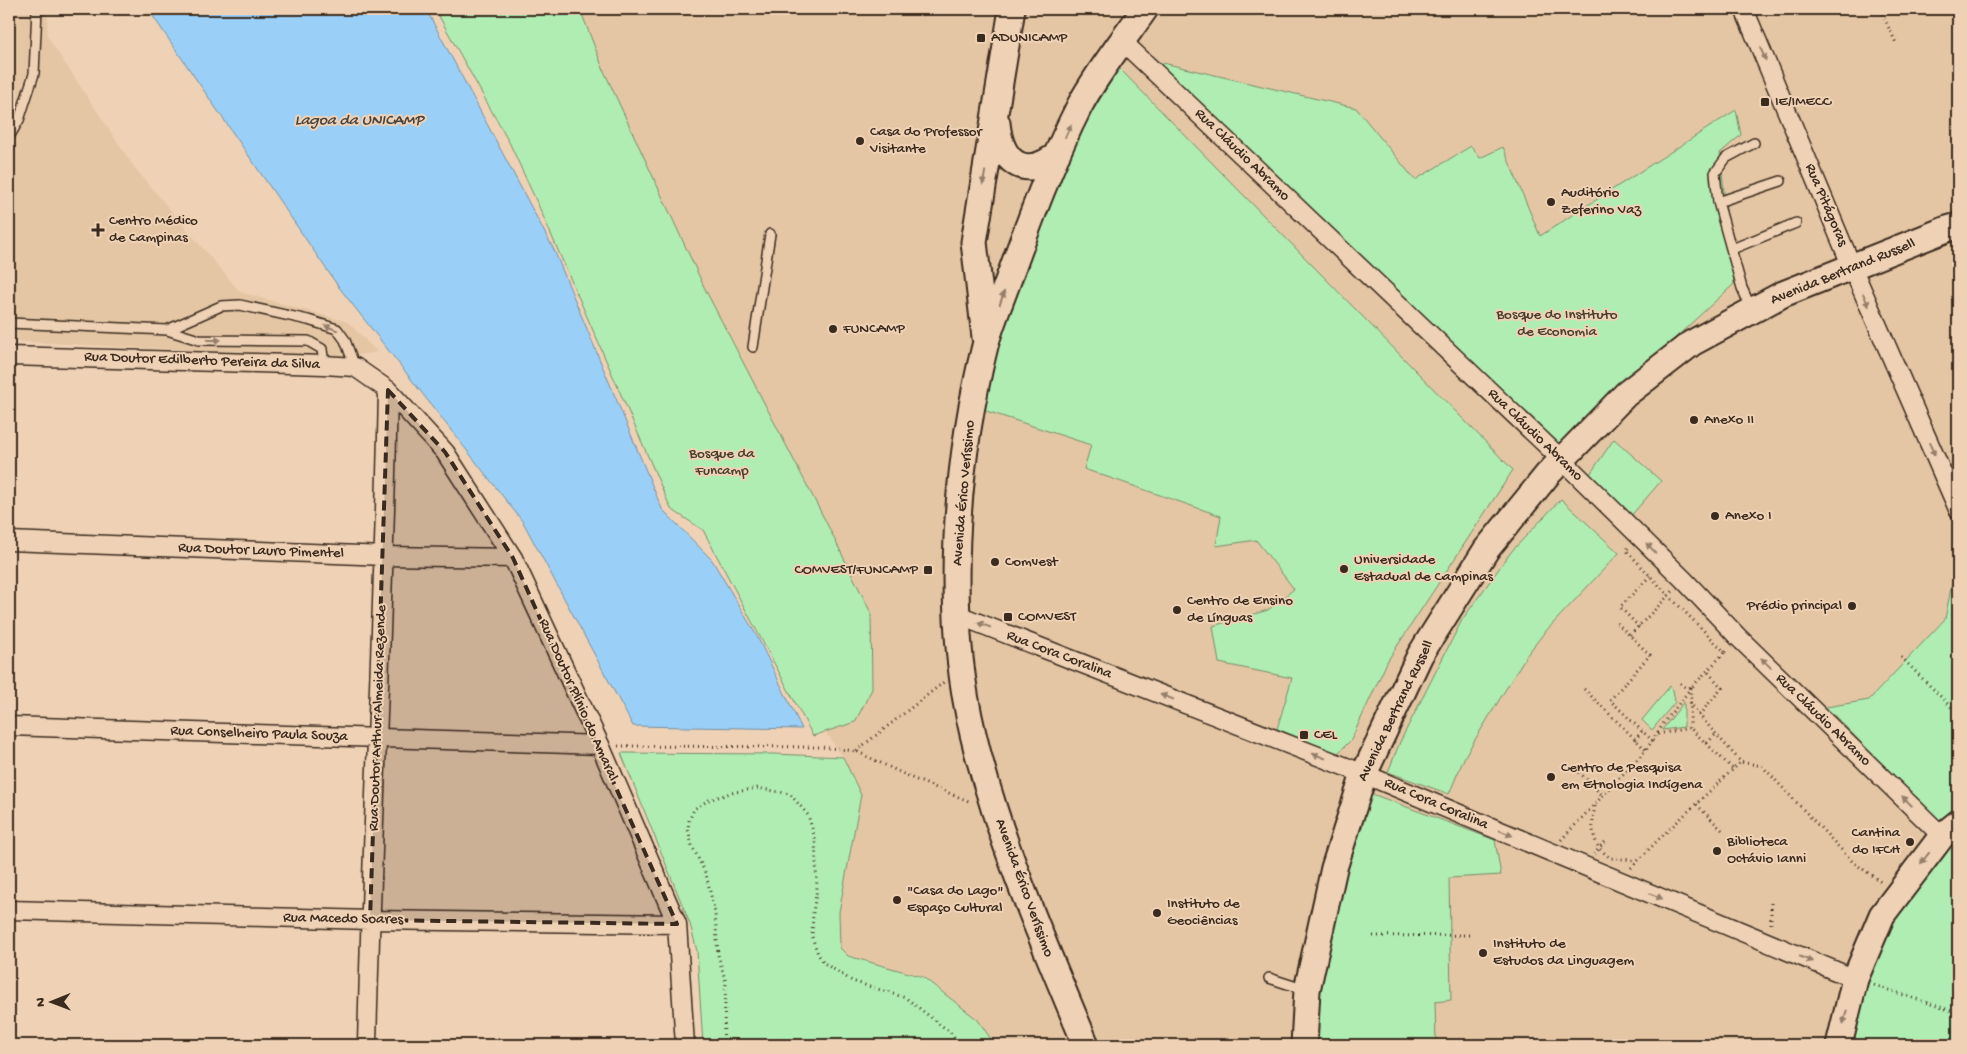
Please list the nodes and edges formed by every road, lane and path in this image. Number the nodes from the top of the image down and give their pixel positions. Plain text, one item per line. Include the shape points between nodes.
1 (37, 9) edge
2 (1012, 9) edge
3 (1145, 9) edge
4 (1744, 9) edge
5 (1881, 9) edge
6 (1122, 41) junction
7 (1897, 45) dead end
8 (996, 113) junction
9 (9, 137) edge
10 (1754, 143) dead end
11 (1057, 155) junction
12 (1781, 181) dead end
13 (1718, 202) junction
14 (1796, 223) dead end
15 (1958, 226) edge
16 (770, 234) dead end
17 (1732, 249) junction
18 (1852, 267) junction
19 (1752, 311) junction
20 (9, 323) edge
21 (167, 330) junction
22 (986, 344) junction
23 (753, 346) dead end
24 (9, 356) edge
25 (324, 364) junction
26 (355, 367) junction
27 (388, 390) junction
28 (1561, 460) junction
29 (1958, 510) edge
30 (9, 541) edge
31 (1626, 550) dead end
32 (385, 556) junction
33 (513, 558) junction
34 (1650, 576) junction
35 (1684, 580) junction
36 (1669, 596) junction
37 (958, 615) junction
38 (1691, 620) dead end
39 (1617, 623) dead end
40 (1639, 627) junction
41 (1630, 636) junction
42 (1724, 652) dead end
43 (1901, 657) dead end
44 (1707, 671) junction
45 (951, 677) dead end
46 (1680, 683) dead end
47 (1691, 688) junction
48 (1584, 689) dead end
49 (1690, 702) junction
50 (1958, 714) edge
51 (1699, 715) junction
52 (9, 726) edge
53 (1690, 728) junction
54 (1642, 731) junction
55 (1657, 734) junction
56 (1716, 734) junction
57 (377, 737) junction
58 (1635, 740) junction
59 (1653, 741) junction
60 (1707, 743) junction
61 (600, 745) junction
62 (1646, 750) junction
63 (856, 751) junction
64 (1741, 762) junction
65 (1733, 769) junction
66 (1579, 772) dead end
67 (1364, 774) junction
68 (1603, 796) junction
69 (1696, 804) junction
70 (1595, 805) junction
71 (997, 814) junction
72 (1950, 829) edge
73 (1722, 830) dead end
74 (1605, 842) dead end
75 (1599, 848) junction
76 (1550, 852) junction
77 (1637, 860) junction
78 (1621, 881) junction
79 (1896, 894) junction
80 (9, 910) edge
81 (370, 920) junction
82 (677, 924) junction
83 (1471, 935) dead end
84 (1373, 936) dead end
85 (1270, 978) dead end
86 (1855, 979) junction
87 (1307, 990) junction
88 (1958, 1013) edge
89 (367, 1045) edge
90 (685, 1045) edge
91 (723, 1045) edge
92 (961, 1045) edge
93 (1086, 1045) edge
94 (1304, 1045) edge
95 (1839, 1045) edge

1 - 9 lane via 34,74 19,120
2 - 8 street
3 - 6 street, Avenida Érico Veríssimo
4 -> 18 street, Rua Pitágoras
5 - 7 path
11 -> 6 street, Avenida Érico Veríssimo via 1082,103
6 - 28 street, Rua Cláudio Abramo
8 - 11 street via 999,140 1013,161 1023,167 1036,166
8 -> 22 street via 974,242
10 - 13 lane via 1726,158 1715,172
22 -> 11 street, Avenida Érico Veríssimo via 1028,225
12 - 13 lane
13 - 17 lane
14 - 17 lane
15 - 18 street, Avenida Bertrand Russell
16 - 23 lane
17 - 19 lane
18 - 19 street, Avenida Bertrand Russell via 1783,294
18 -> 29 street, Rua Pitágoras
19 - 28 street, Avenida Bertrand Russell via 1692,343 1626,394
20 - 21 lane
21 -> 25 lane via 199,340 308,341 322,349
26 -> 21 lane via 346,340 337,329 240,304 221,306
22 - 37 street, Avenida Érico Veríssimo via 966,438 957,539
24 - 25 street, Rua Doutor Edilberto Pereira da Silva
25 - 26 street, Rua Doutor Edilberto Pereira da Silva
26 - 27 street, Rua Doutor Edilberto Pereira da Silva
27 - 32 street, Rua Doutor Arthur Almeida Rezende
27 - 33 street, Rua Doutor Plínio do Amaral via 445,452
35 -> 28 street, Rua Cláudio Abramo
28 - 67 street, Avenida Bertrand Russell via 1486,550 1420,655
30 - 32 street, Rua Doutor Lauro Pimentel
31 - 34 path
32 - 33 street, Rua Doutor Lauro Pimentel
32 - 57 street, Rua Doutor Arthur Almeida Rezende
33 - 61 street, Rua Doutor Plínio do Amaral
34 - 36 path
34 - 40 path via 1620,607
35 - 36 path
72 -> 35 street, Rua Cláudio Abramo via 1738,637
36 - 38 path
36 - 40 path
67 -> 37 street, Rua Cora Coralina
37 - 71 street, Avenida Érico Veríssimo via 962,676 973,733
39 - 41 path
40 - 41 path
41 - 54 path via 1650,655 1610,700
42 - 44 path
43 - 50 path
44 - 47 path
44 - 51 path via 1722,688
45 - 63 path
46 - 47 path
47 - 49 path
47 - 55 path
48 - 58 path
49 - 51 path
49 - 53 path
51 - 56 path
52 - 57 street, Rua Conselheiro Paula Souza
53 - 55 path
53 - 60 path
54 - 58 path
54 - 59 path
55 - 59 path
56 - 60 path
56 - 64 path
57 - 61 street, Rua Conselheiro Paula Souza
57 - 81 street, Rua Doutor Arthur Almeida Rezende
58 - 62 path
59 - 62 path
60 - 65 path
61 - 63 path via 821,747
61 - 82 street, Rua Doutor Plínio do Amaral
62 - 68 path
63 - 71 path
64 - 65 path
64 - 79 path via 1762,766 1853,862
65 - 69 path
66 - 68 path
67 -> 76 street, Rua Cora Coralina
67 - 87 street, Avenida Bertrand Russell via 1334,868
68 - 70 path
69 - 73 path
69 - 77 path
70 - 75 path via 1593,837
70 - 76 path
71 - 93 street, Avenida Érico Veríssimo via 1017,877
72 -> 79 street
74 - 75 path
75 - 77 path via 1610,858
76 - 78 street, Rua Cora Coralina
77 - 78 path
78 -> 86 street, Rua Cora Coralina
79 - 86 street via 1882,915
80 - 81 street, Rua Macedo Soares
81 - 82 street, Rua Macedo Soares
81 - 89 street, Rua Doutor Arthur Almeida Rezende
82 - 90 street, Rua Doutor Plínio do Amaral
83 - 84 path
85 - 87 lane
86 - 88 path
86 -> 95 street
87 - 94 street, Avenida Bertrand Russell
91 - 92 path via 726,983 718,955 715,913 706,874 692,846 689,821 694,809 709,800 758,788 790,794 808,815 815,838 817,889 812,937 824,964 852,981 906,998 950,1032

